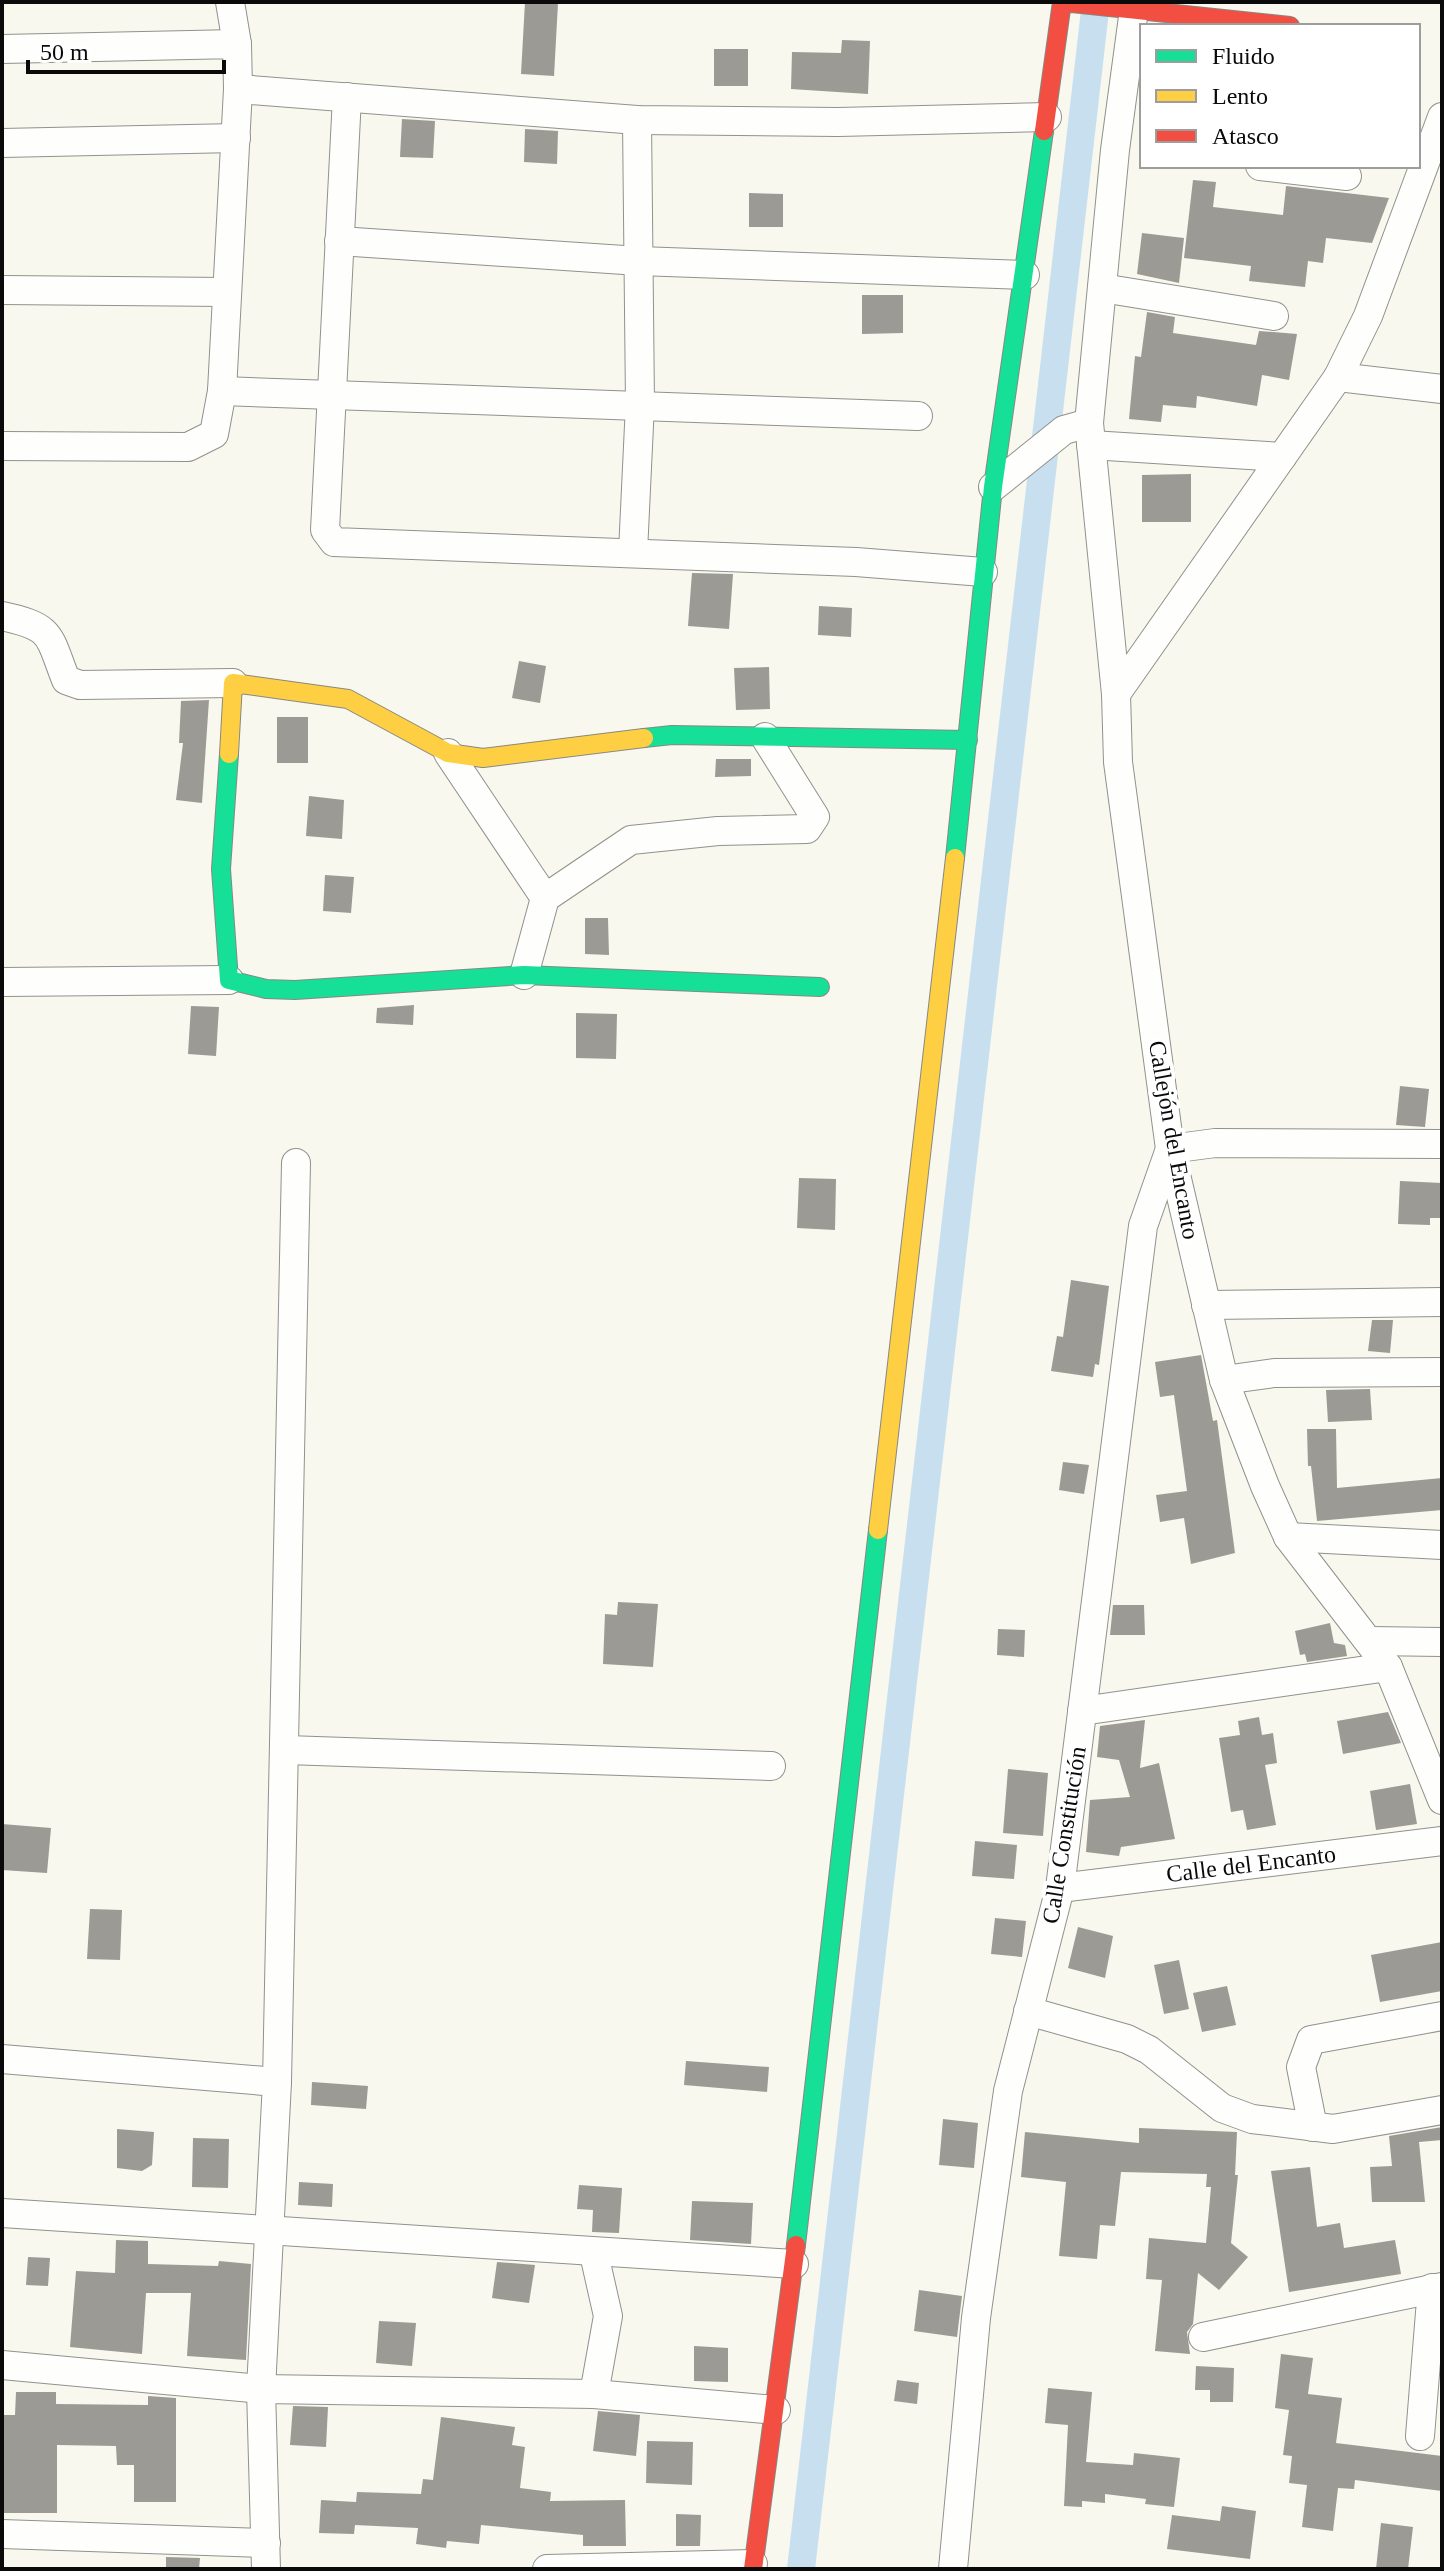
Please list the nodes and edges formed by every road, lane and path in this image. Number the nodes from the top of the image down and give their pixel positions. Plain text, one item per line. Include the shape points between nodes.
1 (230, 2) edge
2 (1076, 2) edge
3 (1128, 6) edge
4 (1274, 24) edge
5 (237, 44) junction
6 (2, 49) edge
7 (238, 89) junction
8 (347, 97) junction
9 (1047, 117) junction
10 (1442, 117) edge
11 (637, 120) junction
12 (236, 138) junction
13 (2, 143) edge
14 (1129, 151) edge
15 (1277, 168) edge
16 (1347, 176) dead end
17 (339, 241) junction
18 (639, 261) junction
19 (1025, 275) junction
20 (1102, 288) junction
21 (2, 290) edge
22 (227, 292) junction
23 (1274, 316) dead end
24 (1338, 377) junction
25 (1442, 389) edge
26 (222, 391) junction
27 (334, 397) junction
28 (640, 404) junction
29 (918, 416) dead end
30 (1081, 433) junction
31 (2, 446) edge
32 (1282, 457) junction
33 (1002, 478) junction
34 (633, 552) junction
35 (983, 572) junction
36 (2, 616) edge
37 (233, 683) junction
38 (1116, 694) junction
39 (765, 737) junction
40 (968, 740) junction
41 (448, 753) junction
42 (545, 898) junction
43 (524, 975) junction
44 (229, 980) junction
45 (2, 982) edge
46 (820, 987) dead end
47 (1442, 1144) edge
48 (1170, 1149) junction
49 (296, 1163) dead end
50 (1442, 1302) edge
51 (1206, 1305) junction
52 (1442, 1372) edge
53 (1224, 1380) junction
54 (1288, 1537) junction
55 (1442, 1545) edge
56 (1370, 1641) junction
57 (1442, 1642) edge
58 (1388, 1667) junction
59 (1082, 1711) junction
60 (286, 1750) junction
61 (771, 1766) dead end
62 (1442, 1800) edge
63 (1442, 1841) edge
64 (1060, 1888) junction
65 (1028, 2011) junction
66 (1442, 2016) edge
67 (2, 2059) edge
68 (277, 2082) junction
69 (1442, 2110) edge
70 (1313, 2127) junction
71 (2, 2213) edge
72 (268, 2228) junction
73 (594, 2254) junction
74 (794, 2264) junction
75 (1437, 2288) edge
76 (1203, 2337) dead end
77 (2, 2365) edge
78 (261, 2389) junction
79 (594, 2394) junction
80 (776, 2410) junction
81 (1420, 2436) dead end
82 (2, 2534) edge
83 (266, 2556) edge
84 (753, 2566) edge
85 (547, 2569) edge
86 (953, 2569) edge

1 - 5 street
2 - 3 street
2 - 9 street via 1062,2
3 - 4 street
3 - 14 street, Callejón del Encanto
5 - 6 street
5 - 7 street
7 - 8 street
7 - 12 street
8 - 11 street
8 - 17 street
9 - 11 street
9 - 19 street
10 - 24 street via 1368,316
11 - 18 street
12 - 13 street
12 - 22 street
14 - 20 street, Callejón del Encanto
15 - 16 street
17 - 18 street
17 - 27 street
18 - 19 street
18 - 28 street
19 - 33 street
20 - 23 street
20 - 30 street, Callejón del Encanto
21 - 22 street
22 - 26 street
24 - 25 street
24 - 32 street
26 - 27 street
26 - 31 street via 214,434 188,447
27 - 28 street
27 - 34 street via 325,530 334,542
28 - 29 street
28 - 34 street
30 - 32 street
30 - 33 street
30 - 38 street, Callejón del Encanto
32 - 38 street
33 - 35 street
34 - 35 street
35 - 40 street
36 - 37 street via 35,623 48,634 66,680 80,685
37 - 41 street via 348,699
37 - 44 street via 222,944
38 - 48 street, Callejón del Encanto via 1118,762
39 - 40 street
39 - 41 street via 672,735 483,758
39 - 42 street via 815,817 807,829 631,840
40 - 74 street
41 - 42 street
42 - 43 street
43 - 44 street via 295,990
43 - 46 street
44 - 45 street
47 - 48 street via 1215,1143
48 - 51 street, Callejón del Encanto
48 - 59 street, Calle Constitución via 1143,1226
49 - 60 street
50 - 51 street
51 - 53 street, Callejón del Encanto
52 - 53 street via 1274,1373
53 - 54 street, Callejón del Encanto
54 - 55 street
54 - 56 street, Callejón del Encanto
56 - 57 street
56 - 58 street, Callejón del Encanto
58 - 59 street
58 - 62 street, Callejón del Encanto
59 - 64 street, Calle Constitución
60 - 61 street
60 - 68 street
63 - 64 street, Calle del Encanto
64 - 65 street, Calle Constitución
65 - 70 street via 1127,2039 1149,2050 1222,2108 1252,2119
65 - 86 street, Calle Constitución via 1008,2091 976,2318
66 - 70 street via 1311,2040 1301,2067
67 - 68 street
68 - 72 street
69 - 70 street via 1333,2129
71 - 72 street
72 - 73 street
72 - 78 street
73 - 74 street
73 - 79 street via 608,2316
74 - 80 street
75 - 76 street
75 - 81 street
77 - 78 street
78 - 79 street
78 - 83 street
79 - 80 street
80 - 84 street
82 - 83 street
84 - 85 street

